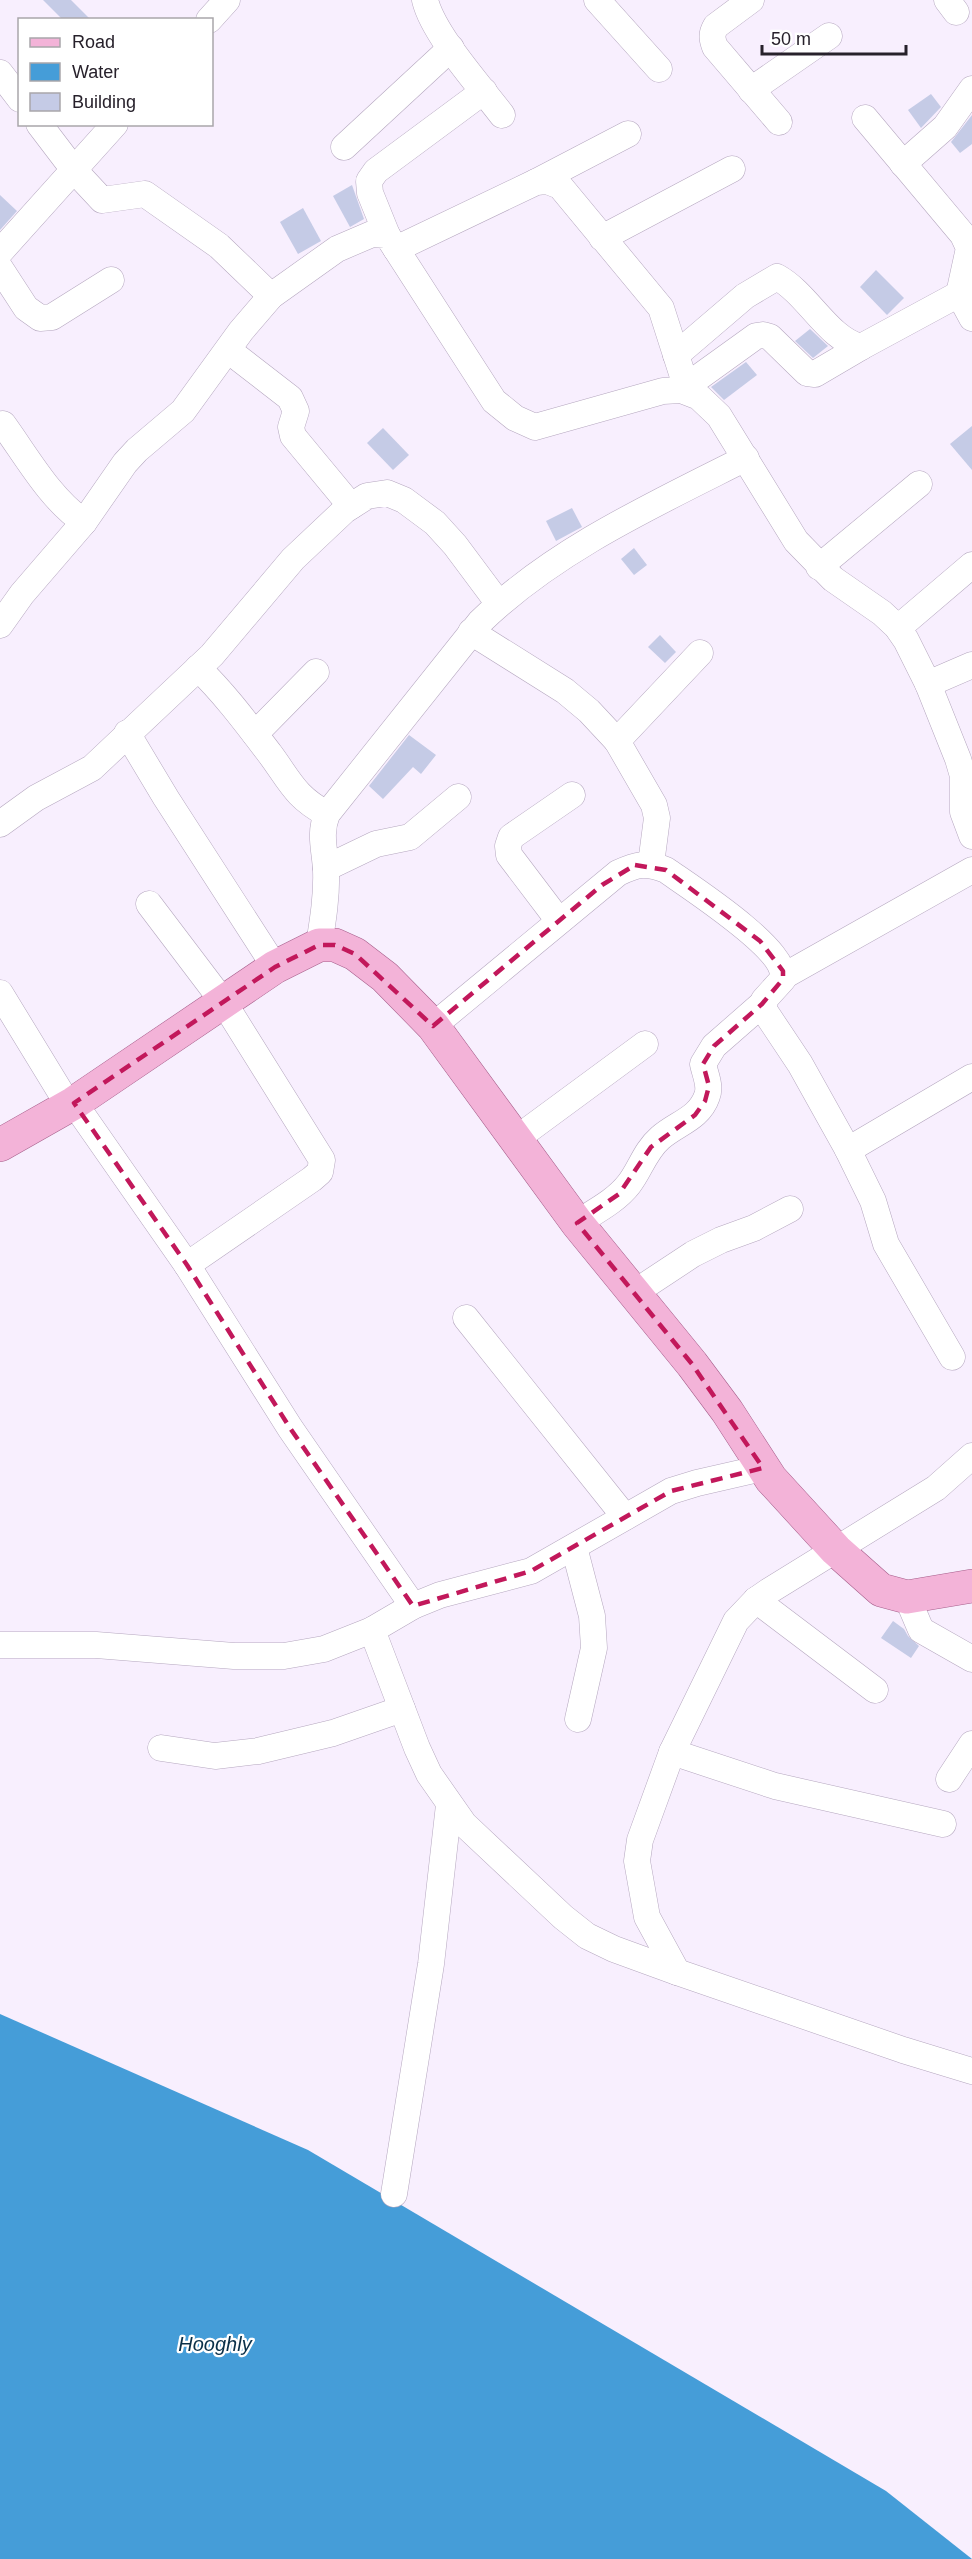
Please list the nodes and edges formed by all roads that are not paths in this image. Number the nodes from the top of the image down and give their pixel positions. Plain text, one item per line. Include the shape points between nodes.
1 (227, 0) edge
2 (425, 0) edge
3 (597, 0) edge
4 (747, 1) edge
5 (211, 18) edge
6 (829, 36) dead end
7 (451, 48) junction
8 (660, 69) dead end
9 (0, 73) edge
10 (972, 89) edge
11 (752, 90) junction
12 (484, 91) junction
13 (18, 96) edge
14 (502, 115) dead end
15 (865, 118) dead end
16 (779, 122) dead end
17 (41, 126) edge
18 (113, 126) edge
19 (628, 134) dead end
20 (344, 147) dead end
21 (903, 164) junction
22 (732, 169) dead end
23 (74, 170) junction
24 (536, 182) junction
25 (602, 238) junction
26 (391, 242) junction
27 (0, 252) edge
28 (0, 268) edge
29 (111, 280) dead end
30 (959, 294) junction
31 (271, 296) junction
32 (972, 318) edge
33 (861, 347) junction
34 (228, 350) junction
35 (676, 355) junction
36 (683, 388) junction
37 (3, 424) dead end
38 (746, 458) junction
39 (919, 484) dead end
40 (351, 506) junction
41 (84, 522) junction
42 (972, 565) edge
43 (819, 567) junction
44 (499, 604) junction
45 (0, 626) edge
46 (898, 628) junction
47 (471, 632) junction
48 (700, 652) dead end
49 (972, 665) edge
50 (198, 668) junction
51 (316, 672) dead end
52 (928, 684) junction
53 (127, 733) junction
54 (255, 734) junction
55 (617, 741) junction
56 (572, 795) dead end
57 (458, 797) dead end
58 (327, 814) junction
59 (0, 824) edge
60 (972, 836) edge
61 (651, 864) junction
62 (326, 868) junction
63 (972, 870) edge
64 (149, 904) dead end
65 (559, 921) junction
66 (320, 945) junction
67 (275, 967) junction
68 (784, 976) junction
69 (0, 993) edge
70 (224, 1003) junction
71 (762, 1004) junction
72 (433, 1026) junction
73 (645, 1044) dead end
74 (972, 1077) edge
75 (71, 1104) junction
76 (516, 1139) junction
77 (0, 1145) edge
78 (848, 1150) junction
79 (790, 1209) dead end
80 (577, 1223) junction
81 (187, 1265) junction
82 (634, 1293) junction
83 (466, 1318) dead end
84 (952, 1357) dead end
85 (972, 1456) edge
86 (763, 1468) junction
87 (625, 1517) junction
88 (574, 1547) junction
89 (836, 1550) junction
90 (972, 1586) edge
91 (907, 1597) junction
92 (756, 1600) junction
93 (413, 1606) junction
94 (372, 1630) junction
95 (0, 1645) edge
96 (972, 1659) edge
97 (875, 1690) dead end
98 (402, 1709) junction
99 (578, 1719) dead end
100 (972, 1744) edge
101 (161, 1748) dead end
102 (672, 1752) junction
103 (949, 1779) dead end
104 (449, 1805) junction
105 (943, 1824) dead end
106 (677, 1972) junction
107 (972, 2070) edge
108 (394, 2194) dead end

1 - 5 street
2 - 7 street
3 - 8 street
4 - 11 street via 716,26 712,39
6 - 11 street
7 - 12 street
7 - 20 street
9 - 13 street
10 - 21 street via 945,127
11 - 16 street
12 - 14 street
12 - 26 street via 376,171 369,181 370,193
15 - 21 street
17 - 23 street
18 - 23 street
19 - 24 street
21 - 30 street via 963,235 969,248
22 - 25 street
23 - 27 street
23 - 31 street via 102,200 145,194 219,246
24 - 25 street via 547,180 560,186
24 - 26 street
25 - 35 street via 661,308
26 - 31 street via 372,234 338,249
26 - 36 street via 494,401 515,418 535,427
28 - 29 street via 26,308 40,318 52,317
30 - 32 street
30 - 33 street
31 - 34 street
33 - 35 street via 842,339 792,285 777,277 745,296
33 - 36 street via 815,374 807,373 770,337 756,336
34 - 40 street via 290,398 296,411 291,427 293,436
34 - 41 street via 183,411 131,456
35 - 36 street
36 - 38 street via 719,416
37 - 41 street via 58,499
38 - 43 street via 796,541
38 - 44 street via 613,525
39 - 43 street
40 - 44 street via 367,496 387,493 404,500 435,523
40 - 50 street via 293,559
41 - 45 street
42 - 46 street
43 - 46 street
44 - 47 street
46 - 52 street
47 - 55 street via 565,692
47 - 58 street
48 - 55 street
49 - 52 street
50 - 53 street
50 - 54 street
51 - 54 street
52 - 60 street via 963,776 963,812
53 - 59 street via 92,768 36,798
53 - 67 street
54 - 58 street via 293,790
55 - 61 street via 654,805 657,818
56 - 65 street via 511,837 508,846 509,855
57 - 62 street via 410,837 376,844
58 - 62 street via 322,833
61 - 65 street via 635,865 618,873
61 - 68 street via 666,870 746,928 774,957
62 - 66 street
63 - 68 street
64 - 70 street
65 - 72 street
66 - 67 main road
66 - 72 main road via 335,945 355,954 385,977
67 - 70 main road
68 - 71 street
69 - 75 street
70 - 75 main road
70 - 81 street via 319,1152 323,1166 312,1179
71 - 78 street
71 - 80 street via 708,1054 703,1064 708,1094 695,1115 651,1147 620,1194
72 - 76 main road
73 - 76 street
74 - 78 street
75 - 77 main road
75 - 81 street
76 - 80 main road
78 - 84 street via 873,1201 886,1244
79 - 82 street via 693,1254
80 - 82 main road
81 - 93 street via 290,1428
82 - 86 main road via 713,1392
83 - 87 street
85 - 89 street via 936,1488
86 - 87 street via 671,1491
86 - 89 main road
87 - 88 street
88 - 93 street via 531,1571
88 - 99 street via 592,1616 594,1648
89 - 91 main road via 881,1590
89 - 92 street
90 - 91 main road
91 - 96 street via 921,1630
92 - 97 street
92 - 102 street via 736,1621
93 - 94 street
94 - 95 street via 324,1649 284,1656 96,1645
94 - 98 street
98 - 101 street via 333,1733 258,1751 215,1756
98 - 104 street via 421,1756
100 - 103 street
102 - 105 street via 775,1786
102 - 106 street via 640,1840 637,1861 647,1917
104 - 106 street via 464,1824 587,1936
104 - 108 street via 431,1964
106 - 107 street

